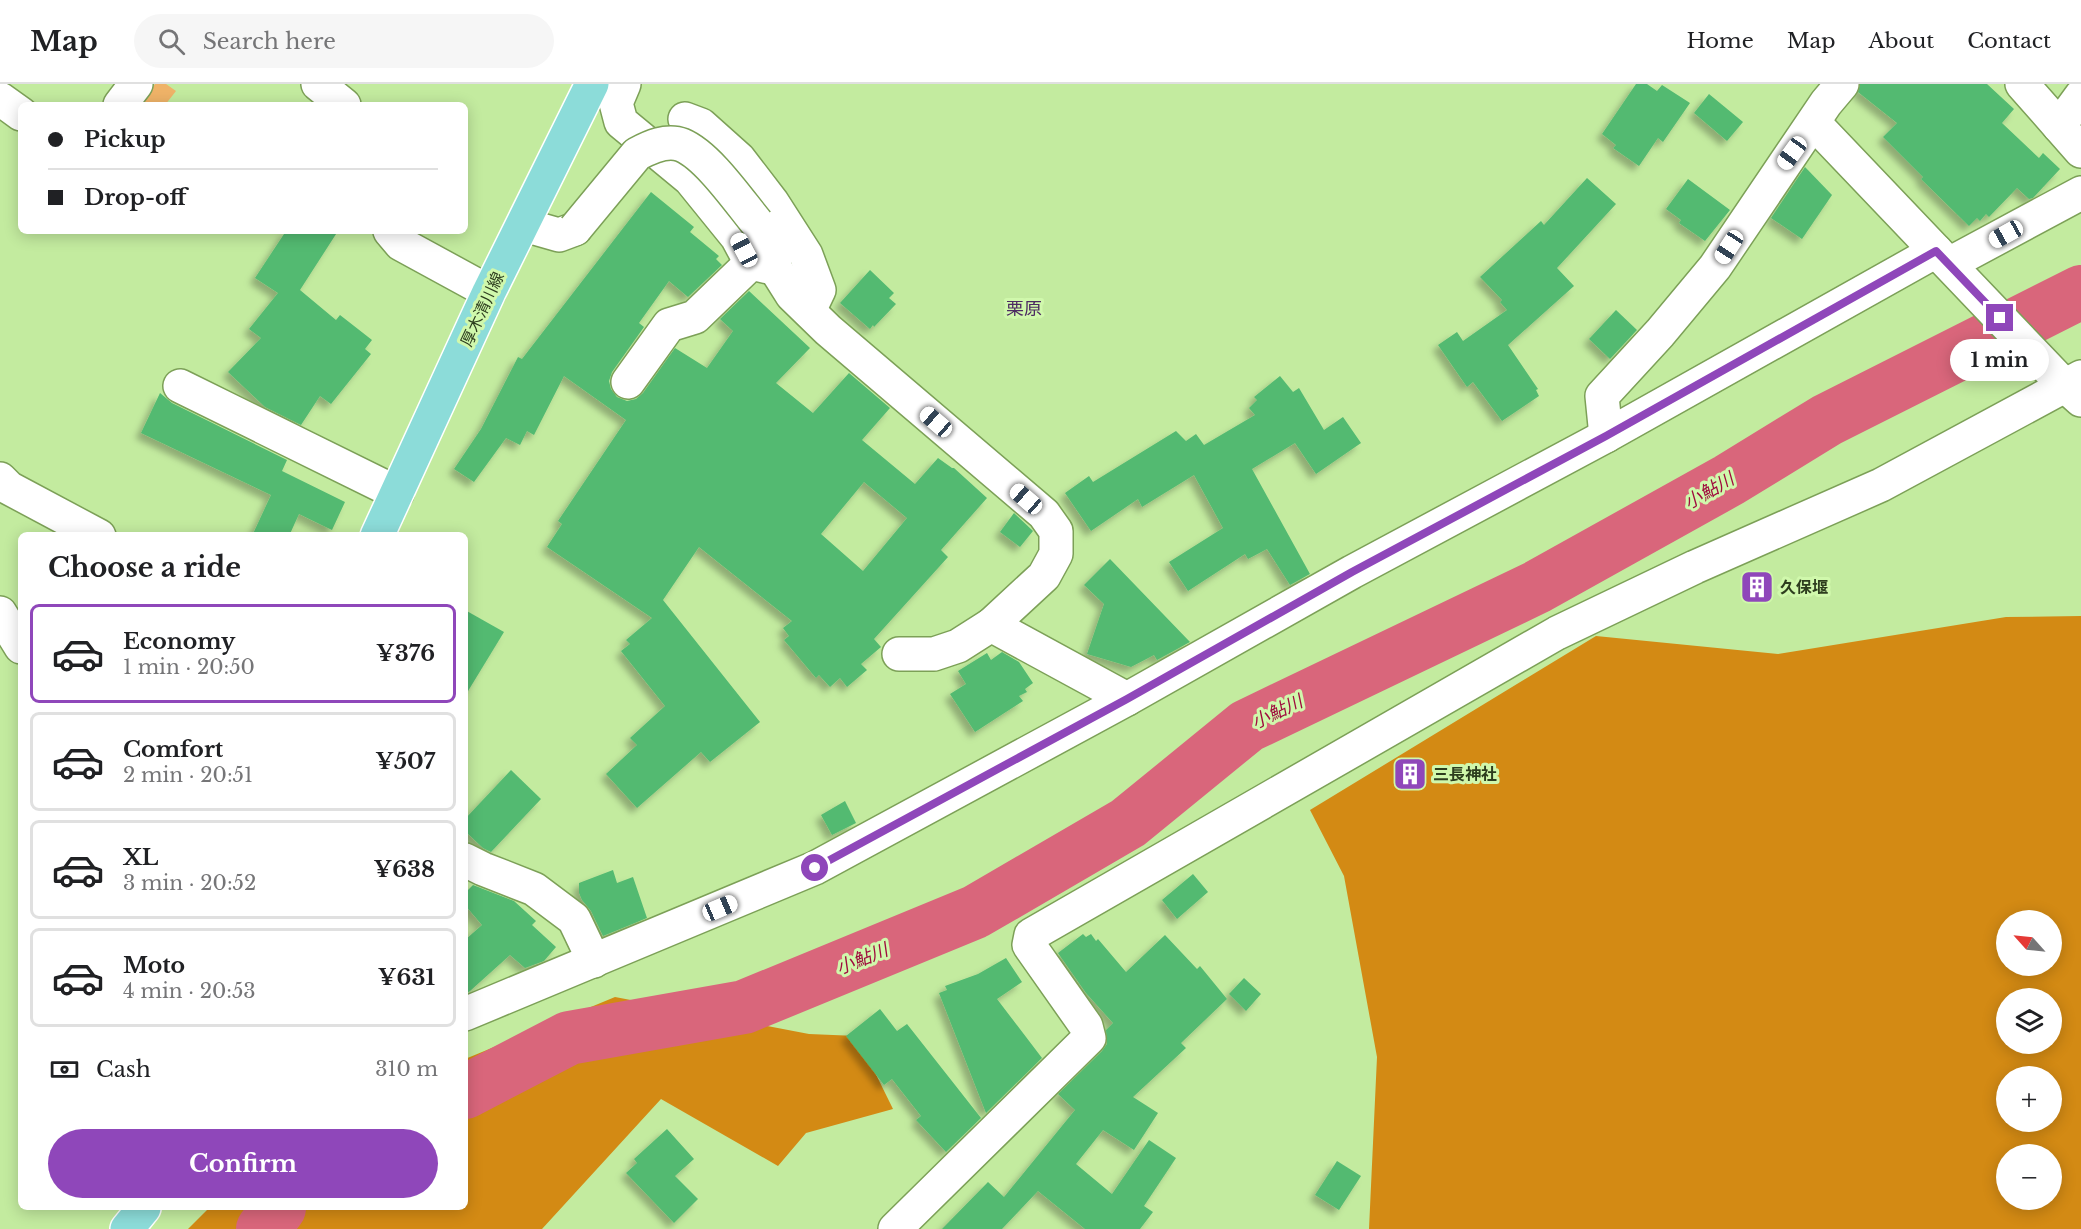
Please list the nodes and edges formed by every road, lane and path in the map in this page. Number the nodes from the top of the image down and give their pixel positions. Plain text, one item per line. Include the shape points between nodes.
1 (136, 84) edge
2 (592, 84) edge
3 (624, 84) edge
4 (1842, 84) edge
5 (2022, 84) edge
6 (2081, 96) edge
7 (0, 99) edge
8 (122, 102) edge
9 (18, 112) edge
10 (685, 119) dead end
11 (1814, 123) junction
12 (2059, 126) junction
13 (650, 147) junction
14 (2081, 151) edge
15 (2081, 193) edge
16 (524, 225) junction
17 (393, 234) edge
18 (1946, 262) junction
19 (763, 266) junction
20 (489, 292) junction
21 (808, 311) junction
22 (633, 360) dead end
23 (2073, 386) edge
24 (196, 387) dead end
25 (1606, 436) junction
26 (0, 479) edge
27 (397, 493) junction
28 (92, 532) edge
29 (379, 532) edge
30 (0, 613) edge
31 (991, 626) junction
32 (18, 642) edge
33 (899, 654) dead end
34 (1127, 699) junction
35 (468, 862) edge
36 (594, 961) junction
37 (468, 1013) edge
38 (142, 1210) edge
39 (127, 1229) edge
40 (895, 1229) edge

1 - 8 street
2 - 16 main road, 厚木清川線
3 - 13 street via 616,103 621,122
4 - 11 street
5 - 12 street
6 - 12 street
7 - 9 street
10 - 21 street via 701,124 739,159 778,211 806,255 819,290
11 - 18 street
11 - 25 street via 1715,267 1602,396
12 - 14 street
13 - 16 street, bridge via 637,154 575,229 559,235
13 - 19 street via 690,179
13 - 19 street, bridge via 681,144 702,158 757,223 774,255
15 - 18 street
16 - 20 main road, 厚木清川線
17 - 20 street via 401,244
18 - 23 street
18 - 25 street
19 - 21 street
19 - 22 street via 695,317 669,325
20 - 27 main road, 厚木清川線
21 - 31 street via 1044,514 1056,531 1056,554 1044,576
23 - 40 street via 1881,485 1557,633 1031,935 1029,945 1086,1026 1089,1038
24 - 27 street
25 - 34 street via 1352,572
26 - 28 street via 9,488
27 - 29 main road, 厚木清川線
30 - 32 street
31 - 33 street via 958,646 934,654
31 - 34 street
34 - 36 street via 815,868
35 - 36 street via 534,889 574,918
36 - 37 street
38 - 39 main road

